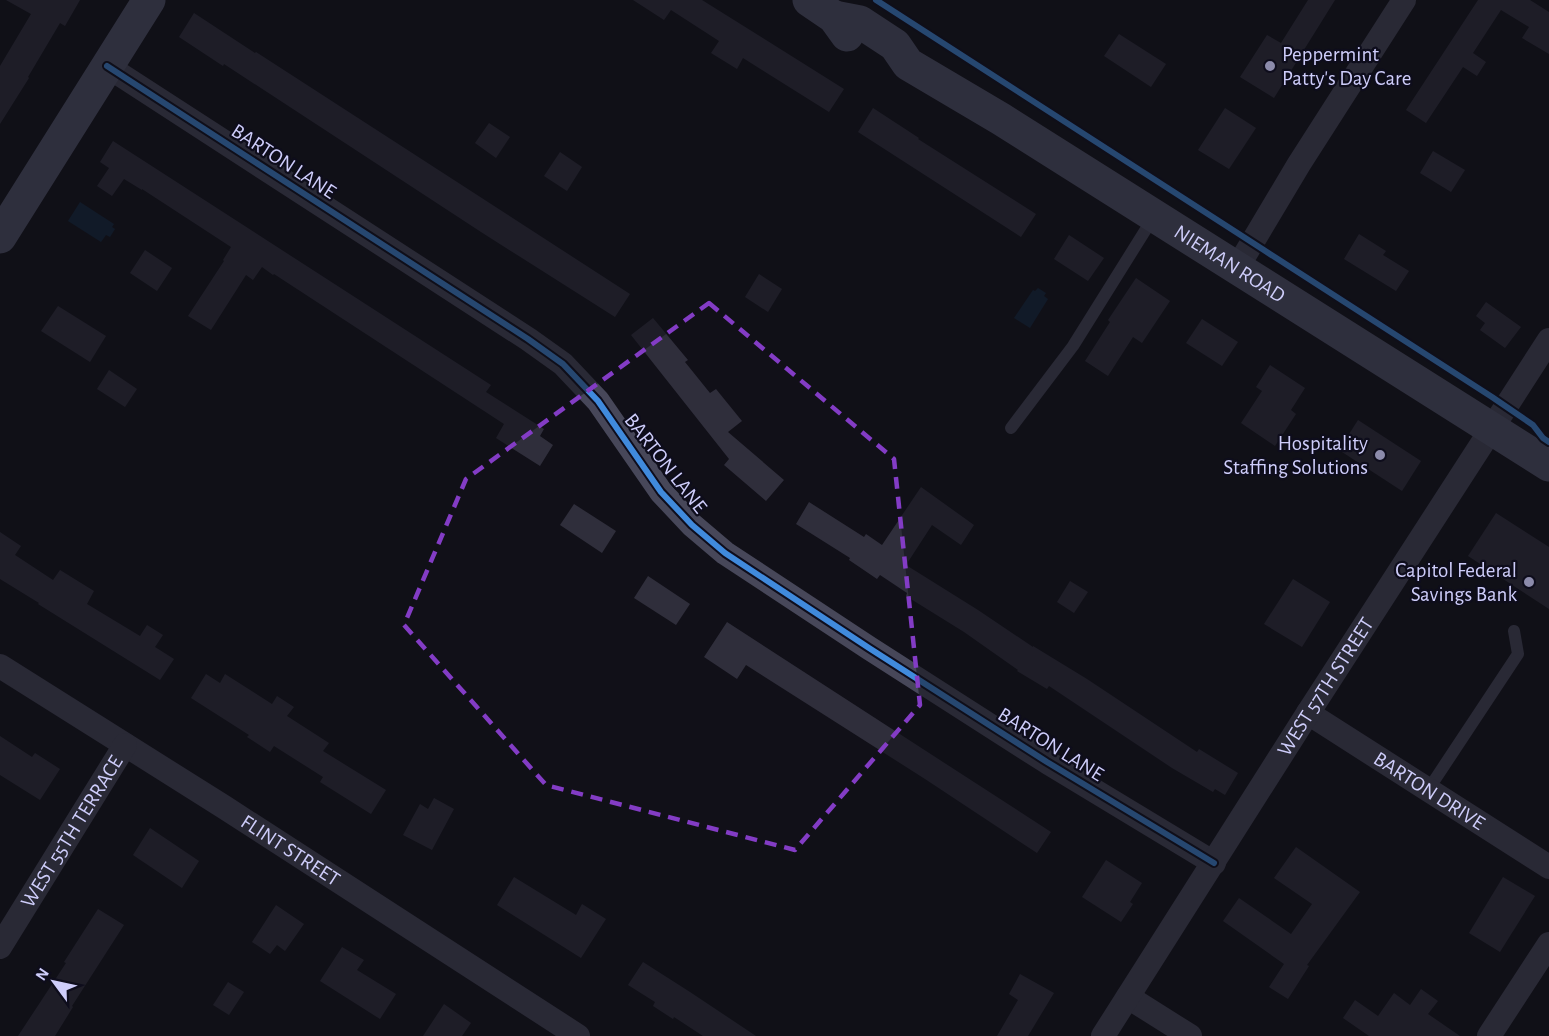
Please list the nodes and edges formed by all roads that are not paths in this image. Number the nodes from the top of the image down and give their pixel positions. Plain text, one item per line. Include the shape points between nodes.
1 (149, 0) edge
2 (1404, 0) edge
3 (822, 8) edge
4 (107, 66) junction
5 (1154, 216) junction
6 (0, 237) edge
7 (1237, 268) junction
8 (1549, 340) edge
9 (1011, 428) dead end
10 (1491, 428) junction
11 (1549, 465) edge
12 (1514, 631) dead end
13 (0, 666) edge
14 (1308, 713) junction
15 (125, 745) junction
16 (1428, 790) junction
17 (1214, 863) junction
18 (1549, 867) edge
19 (1549, 944) edge
20 (0, 947) edge
21 (1128, 997) junction
22 (578, 1036) edge
23 (1103, 1036) edge
24 (1190, 1036) edge
25 (1489, 1036) edge

1 - 4 main road
2 - 7 street
3 - 5 main road, NIEMAN ROAD via 860,22 895,45 908,64
4 - 6 main road
4 - 17 street, BARTON LANE via 563,364 598,401 661,492 725,553 1047,762
5 - 7 main road, NIEMAN ROAD
5 - 9 lane via 1073,346
7 - 10 main road, NIEMAN ROAD
8 - 10 street, WEST 57TH STREET
10 - 11 main road, NIEMAN ROAD
10 - 14 street, WEST 57TH STREET
12 - 16 lane via 1518,654
13 - 15 street, FLINT STREET
14 - 16 street, BARTON DRIVE
14 - 17 street, WEST 57TH STREET
15 - 20 street, WEST 55TH TERRACE
15 - 22 street, FLINT STREET
16 - 18 street, BARTON DRIVE
17 - 21 street, WEST 57TH STREET
19 - 25 street
21 - 23 street, WEST 57TH STREET
21 - 24 street

